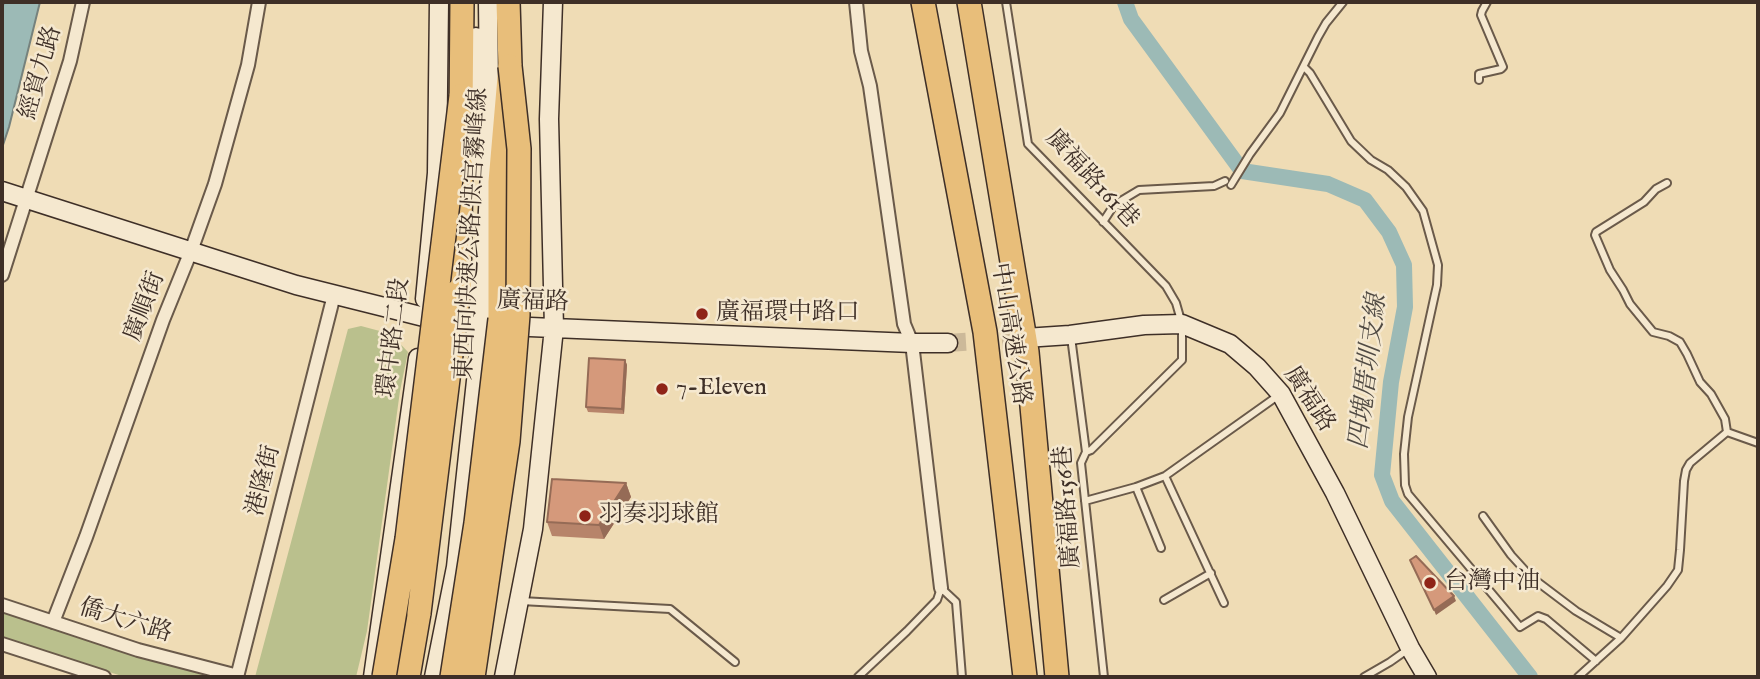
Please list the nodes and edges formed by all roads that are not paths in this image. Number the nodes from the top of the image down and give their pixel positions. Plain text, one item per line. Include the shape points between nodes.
1 (83, 2) edge
2 (259, 2) edge
3 (439, 2) edge
4 (462, 2) edge
5 (476, 2) edge
6 (488, 2) edge
7 (508, 2) edge
8 (553, 2) edge
9 (856, 2) edge
10 (923, 2) edge
11 (969, 2) edge
12 (1006, 2) edge
13 (1343, 2) edge
14 (1487, 2) edge
15 (510, 66) junction
16 (1304, 67) junction
17 (1479, 80) dead end
18 (461, 96) junction
19 (1667, 183) dead end
20 (5, 192) edge
21 (27, 199) junction
22 (1103, 222) junction
23 (191, 251) junction
24 (2, 275) edge
25 (334, 295) junction
26 (424, 317) junction
27 (476, 324) junction
28 (1182, 324) junction
29 (554, 328) junction
30 (1070, 335) junction
31 (1025, 338) tunnel mouth
32 (912, 343) junction
33 (948, 343) tunnel mouth
34 (1281, 394) junction
35 (1727, 432) junction
36 (1758, 443) edge
37 (1086, 452) junction
38 (1165, 476) junction
39 (1136, 487) junction
40 (1085, 501) junction
41 (1483, 516) dead end
42 (1161, 548) dead end
43 (1211, 573) junction
44 (941, 588) junction
45 (1164, 600) dead end
46 (519, 601) junction
47 (1224, 603) dead end
48 (2, 605) edge
49 (53, 622) junction
50 (1621, 638) junction
51 (2, 644) edge
52 (1410, 648) junction
53 (1596, 661) junction
54 (735, 662) dead end
55 (237, 676) edge
56 (104, 677) edge
57 (373, 677) edge
58 (384, 677) edge
59 (408, 677) edge
60 (424, 677) edge
61 (434, 677) edge
62 (452, 677) edge
63 (473, 677) edge
64 (504, 677) edge
65 (858, 677) edge
66 (962, 677) edge
67 (1025, 677) edge
68 (1057, 677) edge
69 (1104, 677) edge
70 (1364, 677) edge
71 (1427, 677) edge
72 (1578, 677) edge

1 - 21 street, 經貿九路 via 70,61
2 - 23 street, 廣順街 via 248,65
3 - 26 street, 環中路二段 via 437,173
4 - 18 highway, 東西向快速公路 快官霧峰線
5 - 27 street
6 - 27 street via 490,172
7 - 15 highway, 東西向快速公路 快官霧峰線
8 - 29 street via 549,119
9 - 32 street via 904,324
10 - 67 highway, 中山高速公路 via 985,332
11 - 68 highway, 中山高速公路 via 1027,352
12 - 22 lane, 廣福路161巷 via 1028,144
13 - 16 lane via 1322,30
14 - 17 lane via 1481,15 1503,67 1479,74
15 - 62 highway, 東西向快速公路 快官霧峰線, bridge via 500,182 500,319
15 - 63 highway, bridge via 519,149 518,315 508,442
16 - 22 lane via 1280,113 1228,183 1139,190 1114,205
16 - 53 lane via 1351,141 1406,187 1423,211 1438,265 1408,417 1404,454 1408,494 1520,627 1538,616 1546,619
18 - 58 highway, bridge via 407,539
18 - 59 highway, 東西向快速公路 快官霧峰線, bridge via 459,290
19 - 35 lane via 1595,235 1630,304 1653,332 1680,342 1725,419
20 - 21 street, 廣福路
21 - 23 street, 廣福路
21 - 24 street, 經貿九路
22 - 28 lane, 廣福路161巷 via 1166,286
23 - 25 street, 廣福路
23 - 49 street, 廣順街
25 - 26 street, 廣福路
25 - 55 street, 港隆街
26 - 27 street, 廣福路
26 - 57 street, 環中路二段
27 - 29 street, 廣福路
27 - 60 street via 448,551
27 - 61 street via 456,567
28 - 30 street, 廣福路
28 - 34 street, 廣福路 via 1230,344
28 - 37 lane via 1182,360
29 - 32 street, 廣福路
29 - 46 street via 533,529
30 - 31 street, 廣福路
30 - 37 lane, 廣福路156巷
32 - 33 street, 廣福路
32 - 44 street
34 - 38 lane
34 - 52 street, 廣福路
35 - 36 lane
35 - 50 lane via 1686,470 1678,570
37 - 40 lane, 廣福路156巷 via 1081,463
38 - 39 lane
38 - 43 lane
39 - 40 lane
39 - 42 lane
40 - 69 lane, 廣福路156巷
41 - 50 lane via 1531,577
43 - 45 lane
43 - 47 lane
44 - 65 lane via 937,600
44 - 66 lane via 956,602
46 - 54 lane via 670,609
46 - 64 street
48 - 49 street, 僑大六路
49 - 55 street, 僑大六路
50 - 53 lane
51 - 56 street
52 - 70 lane
52 - 71 street, 廣福路
53 - 72 lane

